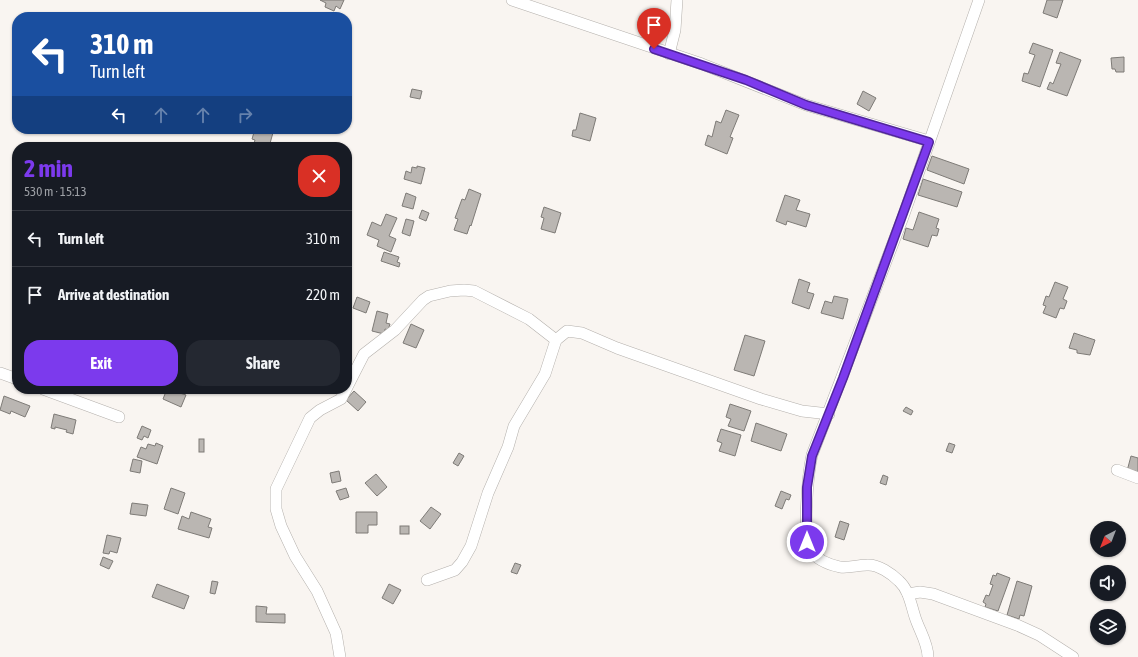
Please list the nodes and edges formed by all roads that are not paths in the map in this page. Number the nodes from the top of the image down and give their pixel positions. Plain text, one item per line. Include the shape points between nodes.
1 (512, 0) edge
2 (677, 0) edge
3 (979, 0) edge
4 (669, 54) junction
5 (929, 142) junction
6 (556, 340) junction
7 (0, 373) edge
8 (12, 378) edge
9 (352, 379) edge
10 (57, 394) edge
11 (344, 394) edge
12 (829, 414) junction
13 (119, 417) dead end
14 (1117, 470) dead end
15 (1138, 478) edge
16 (427, 580) dead end
17 (908, 594) junction
18 (340, 657) edge
19 (928, 657) edge
20 (1072, 657) edge

1 - 4 street
2 - 4 street via 675,30
3 - 5 street
4 - 5 street via 746,80 806,105
5 - 12 street
6 - 9 street via 529,319 474,291 464,290 429,296 395,330 364,354
6 - 12 street via 567,331 582,332 617,348 761,399 802,411
6 - 16 street via 545,374 514,426 462,562 455,570
7 - 8 street
10 - 13 street
11 - 18 street via 342,399 310,418 276,489 276,509 281,526 295,556 317,591 336,634
12 - 17 street via 809,469 807,542 817,557 839,566 874,566 900,582
14 - 15 street
17 - 19 street
17 - 20 street via 934,594 1017,625 1039,635

